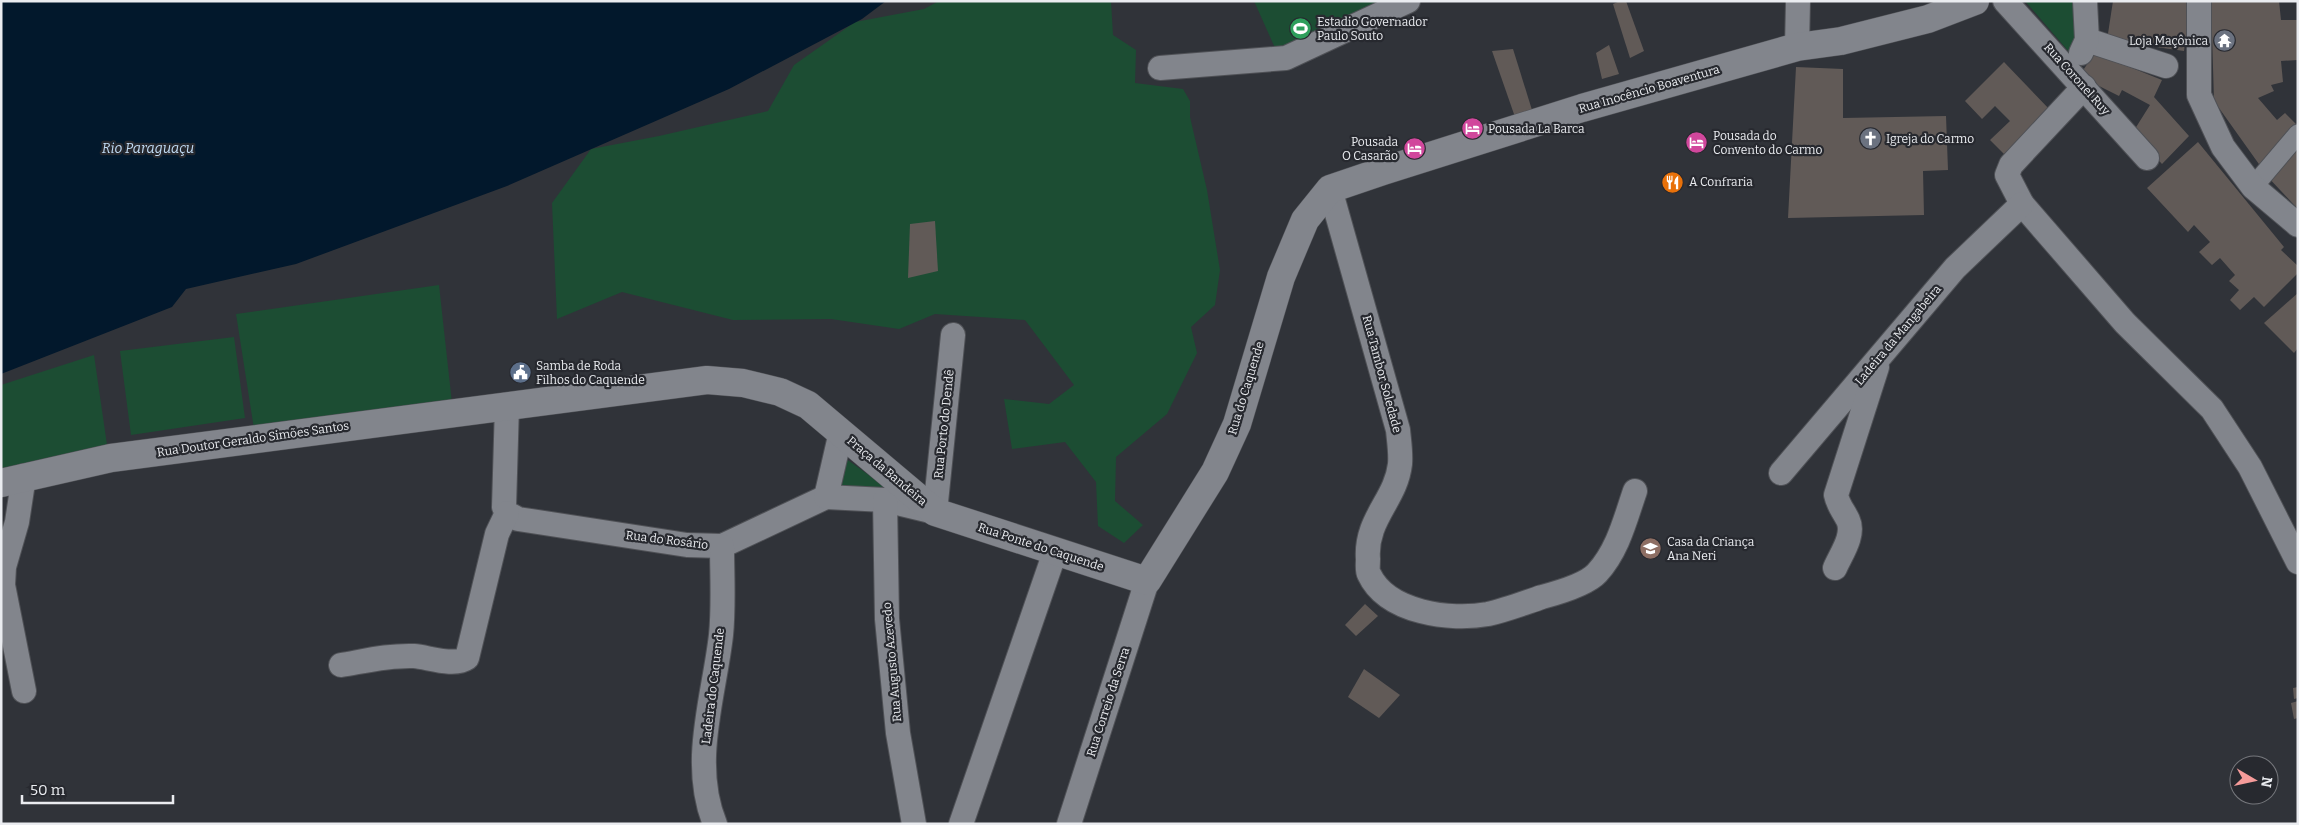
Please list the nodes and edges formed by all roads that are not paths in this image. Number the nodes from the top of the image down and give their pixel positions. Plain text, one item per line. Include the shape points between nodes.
1 (1408, 1) edge
2 (1798, 1) edge
3 (1975, 1) edge
4 (2005, 1) edge
5 (2085, 1) edge
6 (2199, 1) edge
7 (2087, 40) junction
8 (1797, 47) junction
9 (2166, 66) dead end
10 (1160, 68) dead end
11 (2078, 80) junction
12 (2298, 134) edge
13 (2147, 158) dead end
14 (2253, 187) junction
15 (1330, 189) junction
16 (2022, 204) junction
17 (2298, 225) edge
18 (953, 335) dead end
19 (1880, 356) junction
20 (507, 405) junction
21 (841, 432) junction
22 (1780, 473) dead end
23 (13, 480) edge
24 (1635, 492) dead end
25 (826, 497) junction
26 (885, 500) junction
27 (506, 510) junction
28 (935, 512) junction
29 (722, 546) junction
30 (1055, 552) junction
31 (2298, 562) edge
32 (1835, 568) dead end
33 (1147, 581) junction
34 (340, 665) dead end
35 (24, 691) dead end
36 (715, 824) edge
37 (914, 824) edge
38 (961, 824) edge
39 (1069, 824) edge

1 - 10 street via 1286,58
2 - 8 street
3 - 8 street, Rua Inocêncio Boaventura via 1918,21 1841,41
4 - 11 street, Rua Coronel Ruy
5 - 7 street
6 - 14 street via 2199,94 2223,147
7 - 9 street
7 - 11 street
8 - 15 street, Rua Inocêncio Boaventura via 1573,111
11 - 13 street, Rua Coronel Ruy
11 - 16 street via 2011,165 2007,175
12 - 14 street
14 - 17 street
15 - 24 street, Rua Tambor Soledade via 1398,430 1400,464 1393,488 1372,524 1367,547 1369,574 1382,592 1404,606 1438,615 1462,617 1488,614 1564,591 1596,575 1615,549
15 - 33 street, Rua do Caquende via 1305,220 1281,276 1237,424 1215,472
16 - 19 street, Ladeira da Mangabeira via 1955,268
16 - 31 street via 2125,323 2212,409 2250,467
18 - 28 street, Rua Porto do Dendê
19 - 22 street, Ladeira da Mangabeira
19 - 32 street via 1836,495 1837,504 1850,524 1850,534
20 - 21 street via 707,380 743,383 780,392 808,405
20 - 23 street, Rua Doutor Geraldo Simões Santos via 111,458
20 - 27 street
21 - 25 street, Praça da Bandeira
21 - 28 street, Praça da Bandeira
23 - 35 street via 17,522 4,567 3,585
25 - 26 street, Praça da Bandeira
25 - 29 street, Rua do Rosário
26 - 28 street, Praça da Bandeira
26 - 37 street, Rua Augusto Azevedo via 886,619 898,733
27 - 29 street, Rua do Rosário via 518,520 687,545
27 - 34 street via 497,534 467,658 452,661 389,656
28 - 30 street, Rua Ponte do Caquende
29 - 36 street, Ladeira do Caquende via 721,633 703,777
30 - 33 street, Rua Ponte do Caquende
30 - 38 street
33 - 39 street, Rua Correio da Serra

